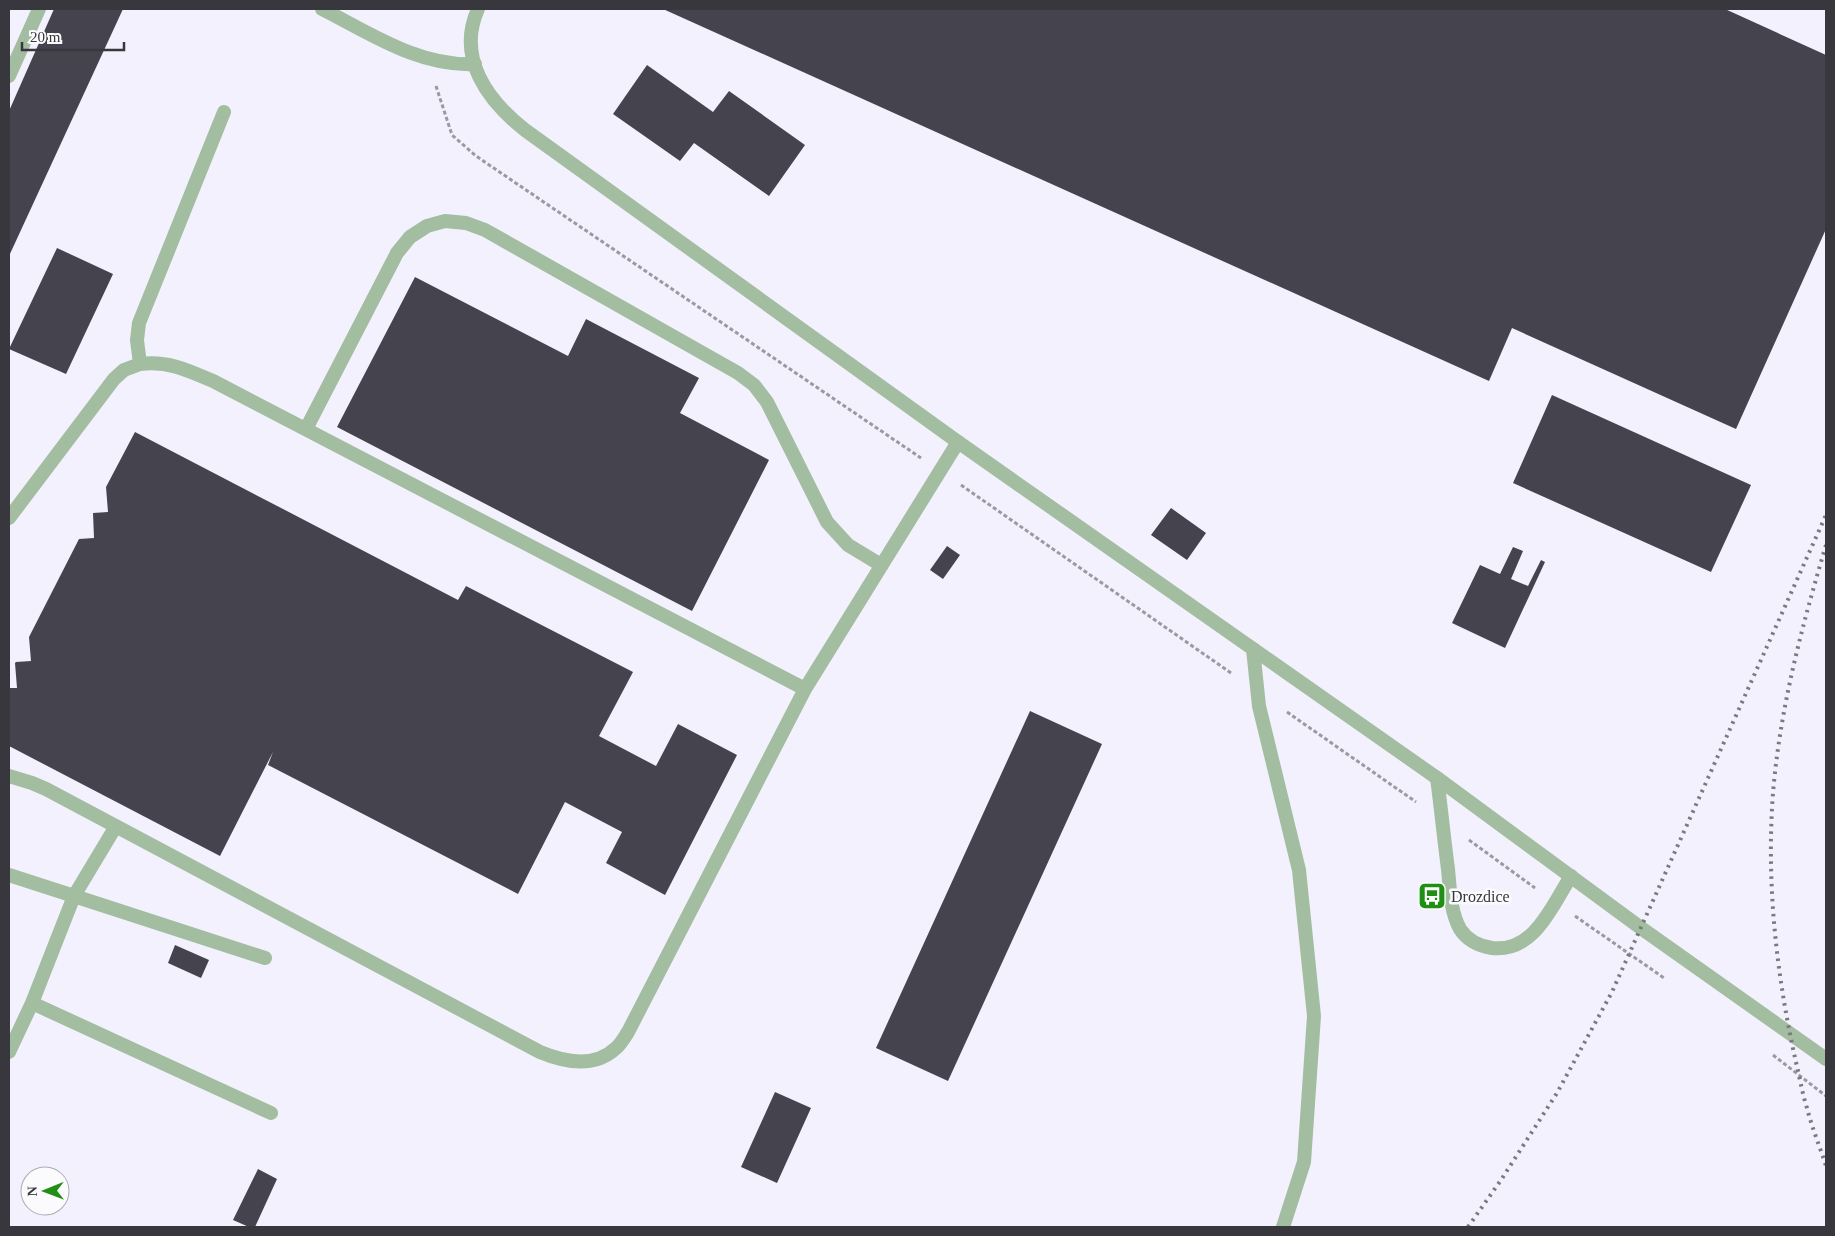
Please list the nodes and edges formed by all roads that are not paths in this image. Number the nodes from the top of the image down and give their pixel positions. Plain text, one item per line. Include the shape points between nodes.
1 (39, 9) edge
2 (322, 9) edge
3 (477, 10) edge
4 (475, 64) junction
5 (9, 76) edge
6 (224, 112) dead end
7 (140, 364) junction
8 (306, 429) junction
9 (958, 442) junction
10 (9, 518) edge
11 (881, 565) junction
12 (1253, 649) junction
13 (805, 689) junction
14 (9, 776) edge
15 (1437, 778) junction
16 (116, 826) junction
17 (9, 875) edge
18 (1571, 876) junction
19 (74, 896) junction
20 (265, 958) dead end
21 (32, 1003) junction
22 (9, 1052) edge
23 (1826, 1060) edge
24 (271, 1113) dead end
25 (1283, 1227) edge

1 - 5 street
2 - 4 street via 427,59 458,65
3 - 4 street via 471,44
4 - 9 street via 482,84 508,117
6 - 7 street via 139,323
7 - 8 street via 152,362 179,366
7 - 10 street via 124,370 114,379
8 - 11 street via 397,253 410,237 427,226 445,221 466,222 738,373 754,385 767,402 827,522 848,545
8 - 13 street
9 - 11 street
9 - 12 street
11 - 13 street
12 - 15 street
12 - 25 street via 1259,706 1299,870 1314,1016 1304,1162
13 - 16 street via 628,1032 617,1048 592,1061 561,1060 540,1052
14 - 16 street via 46,789
15 - 18 street
15 - 18 street via 1452,902 1460,929 1475,943 1496,948 1519,945 1537,929
16 - 19 street
17 - 19 street
18 - 23 street
19 - 20 street
19 - 21 street
21 - 22 street
21 - 24 street

